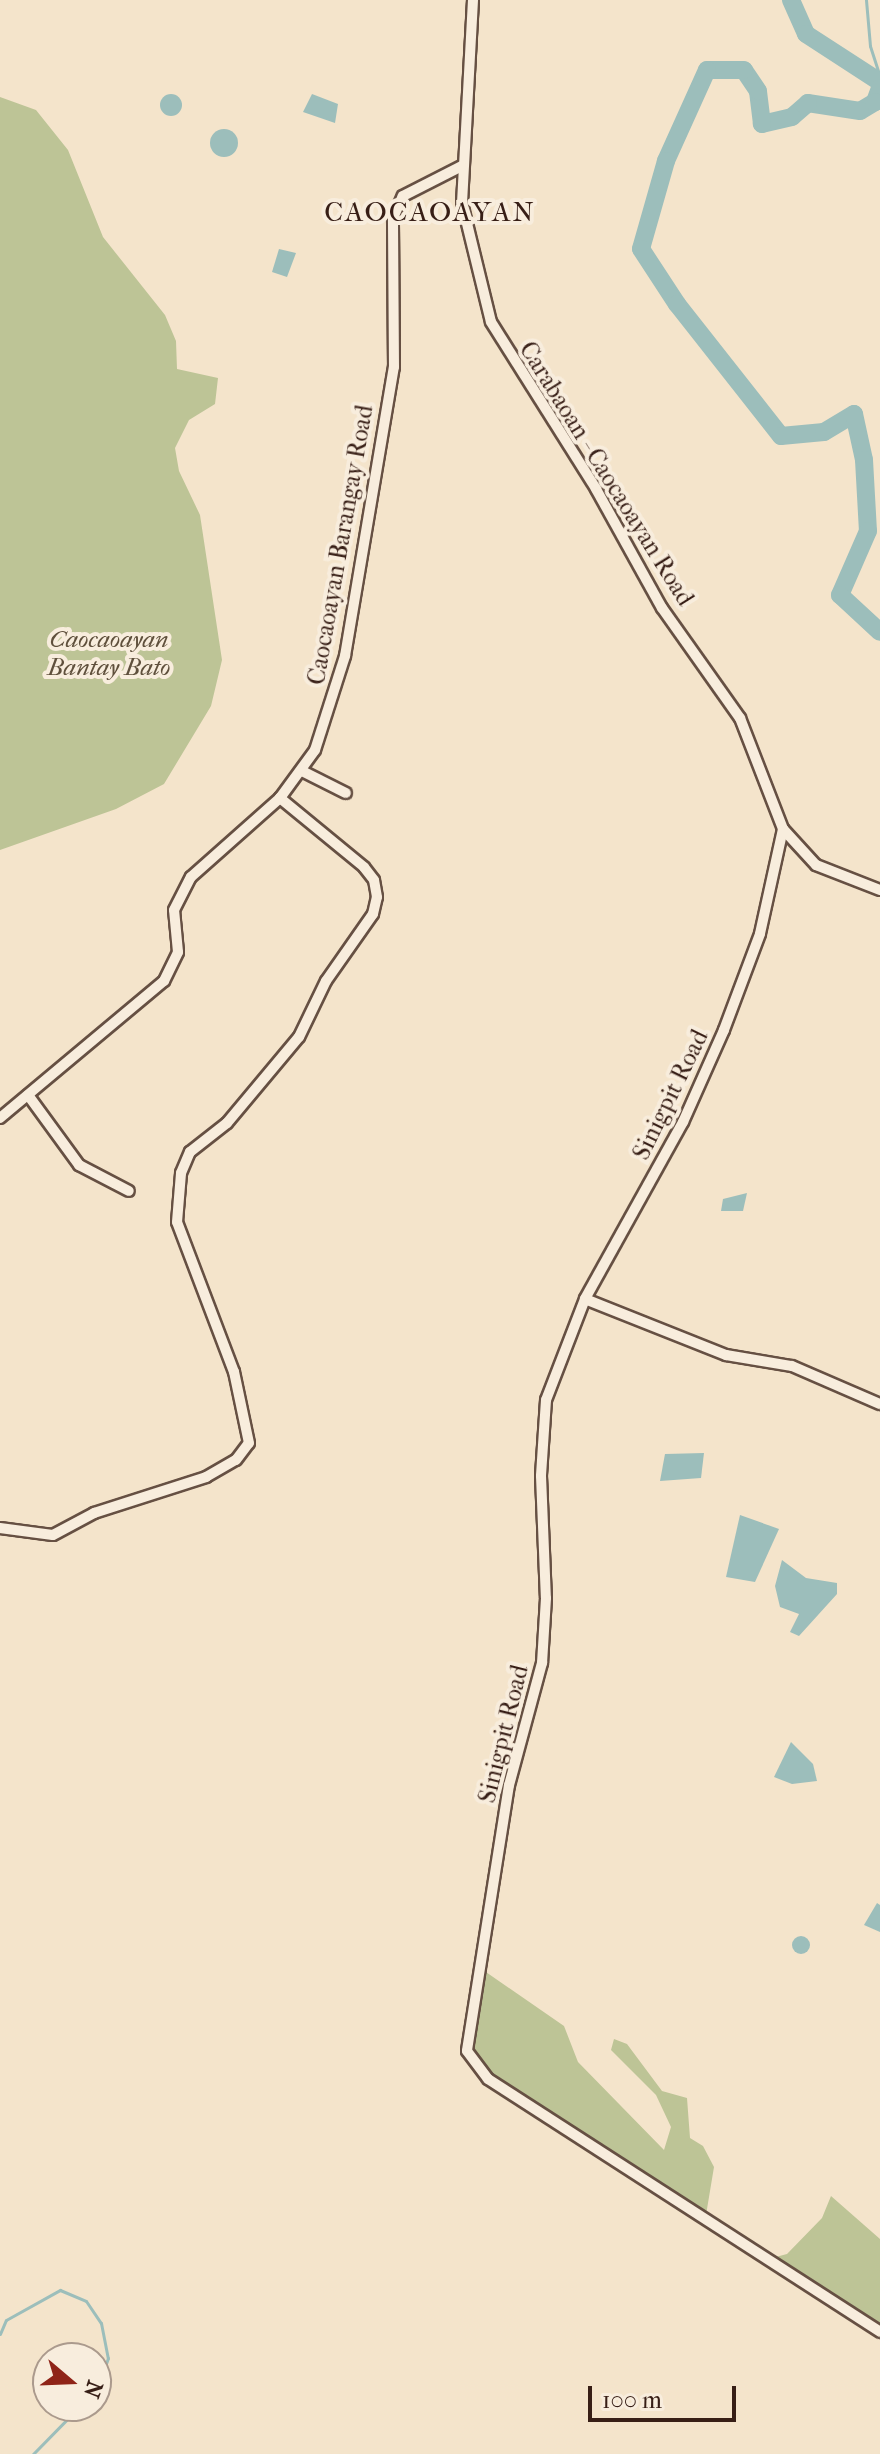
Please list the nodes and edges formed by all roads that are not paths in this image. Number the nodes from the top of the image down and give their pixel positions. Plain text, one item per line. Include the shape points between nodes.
1 (473, 0) edge
2 (462, 166) junction
3 (302, 771) junction
4 (346, 793) dead end
5 (280, 798) junction
6 (783, 829) junction
7 (880, 890) edge
8 (28, 1095) junction
9 (0, 1118) edge
10 (129, 1191) dead end
11 (585, 1299) junction
12 (880, 1404) edge
13 (0, 1528) edge
14 (880, 2332) edge

1 - 2 street, Carabaoan - Caocaoayan Road via 472,85
2 - 3 street, Caocaoayan Barangay Road via 403,196 393,218 394,367 365,520 363,559 335,692
2 - 6 street, Carabaoan - Caocaoayan Road via 462,203 491,322 596,489 662,608 740,718
3 - 4 street
3 - 5 street, Caocaoayan Barangay Road
5 - 8 street, Caocaoayan Barangay Road via 205,860 181,893 173,926 178,952 164,981
5 - 13 street via 364,867 374,880 377,897 373,914 326,981 299,1037 227,1123 190,1152 181,1173 177,1222 234,1372 249,1443 236,1460 206,1477 108,1508 53,1535
6 - 7 street, Carabaoan - Caocaoayan Road via 816,865
6 - 11 street, Sinigpit Road via 760,934 724,1030 683,1122
8 - 9 street, Caocaoayan Barangay Road
8 - 10 street via 79,1165
11 - 12 street via 726,1355 792,1366
11 - 14 street, Sinigpit Road via 546,1400 542,1663 509,1785 467,2051 488,2079

